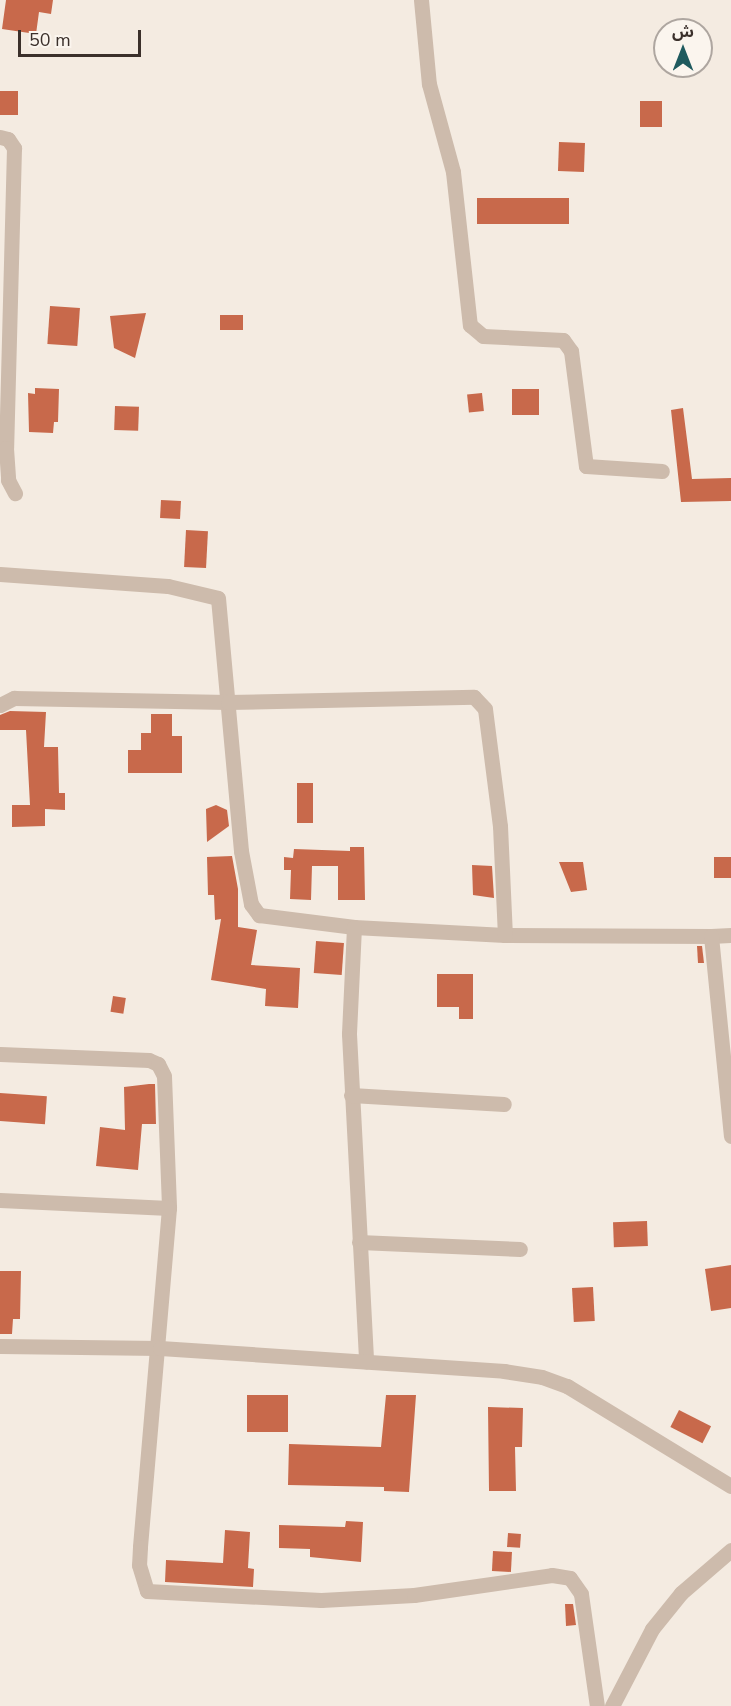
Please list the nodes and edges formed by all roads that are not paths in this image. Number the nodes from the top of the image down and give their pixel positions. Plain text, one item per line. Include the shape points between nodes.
1 (421, 0) edge
2 (0, 136) edge
3 (662, 471) dead end
4 (15, 493) dead end
5 (0, 574) edge
6 (228, 702) junction
7 (0, 705) edge
8 (354, 927) junction
9 (504, 935) junction
10 (731, 935) edge
11 (711, 936) junction
12 (0, 1054) edge
13 (351, 1095) junction
14 (504, 1104) dead end
15 (731, 1136) edge
16 (0, 1200) edge
17 (169, 1208) junction
18 (359, 1242) junction
19 (520, 1249) dead end
20 (0, 1346) edge
21 (160, 1348) junction
22 (366, 1362) junction
23 (731, 1486) edge
24 (731, 1550) edge
25 (597, 1706) edge
26 (612, 1706) edge

1 - 3 street via 429,84 436,120 451,156 470,326 483,336 563,340 571,351 586,466
2 - 4 street via 14,148 6,448 8,480
5 - 6 street via 168,586 215,595 220,604
6 - 7 street via 14,698
6 - 8 street via 251,904 259,915 269,918
6 - 9 street via 468,694 479,700 485,709 500,826
8 - 9 street
8 - 13 street via 349,1034
9 - 11 street
10 - 11 street
11 - 15 street
12 - 17 street via 149,1059 158,1064 164,1076
13 - 14 street
13 - 18 street
16 - 17 street
17 - 21 street
18 - 19 street
18 - 22 street
20 - 21 street
21 - 22 street
21 - 25 street via 139,1565 147,1591 321,1600 414,1594 552,1575 570,1578 581,1594
22 - 23 street via 542,1377 567,1386
24 - 26 street via 681,1593 652,1629

